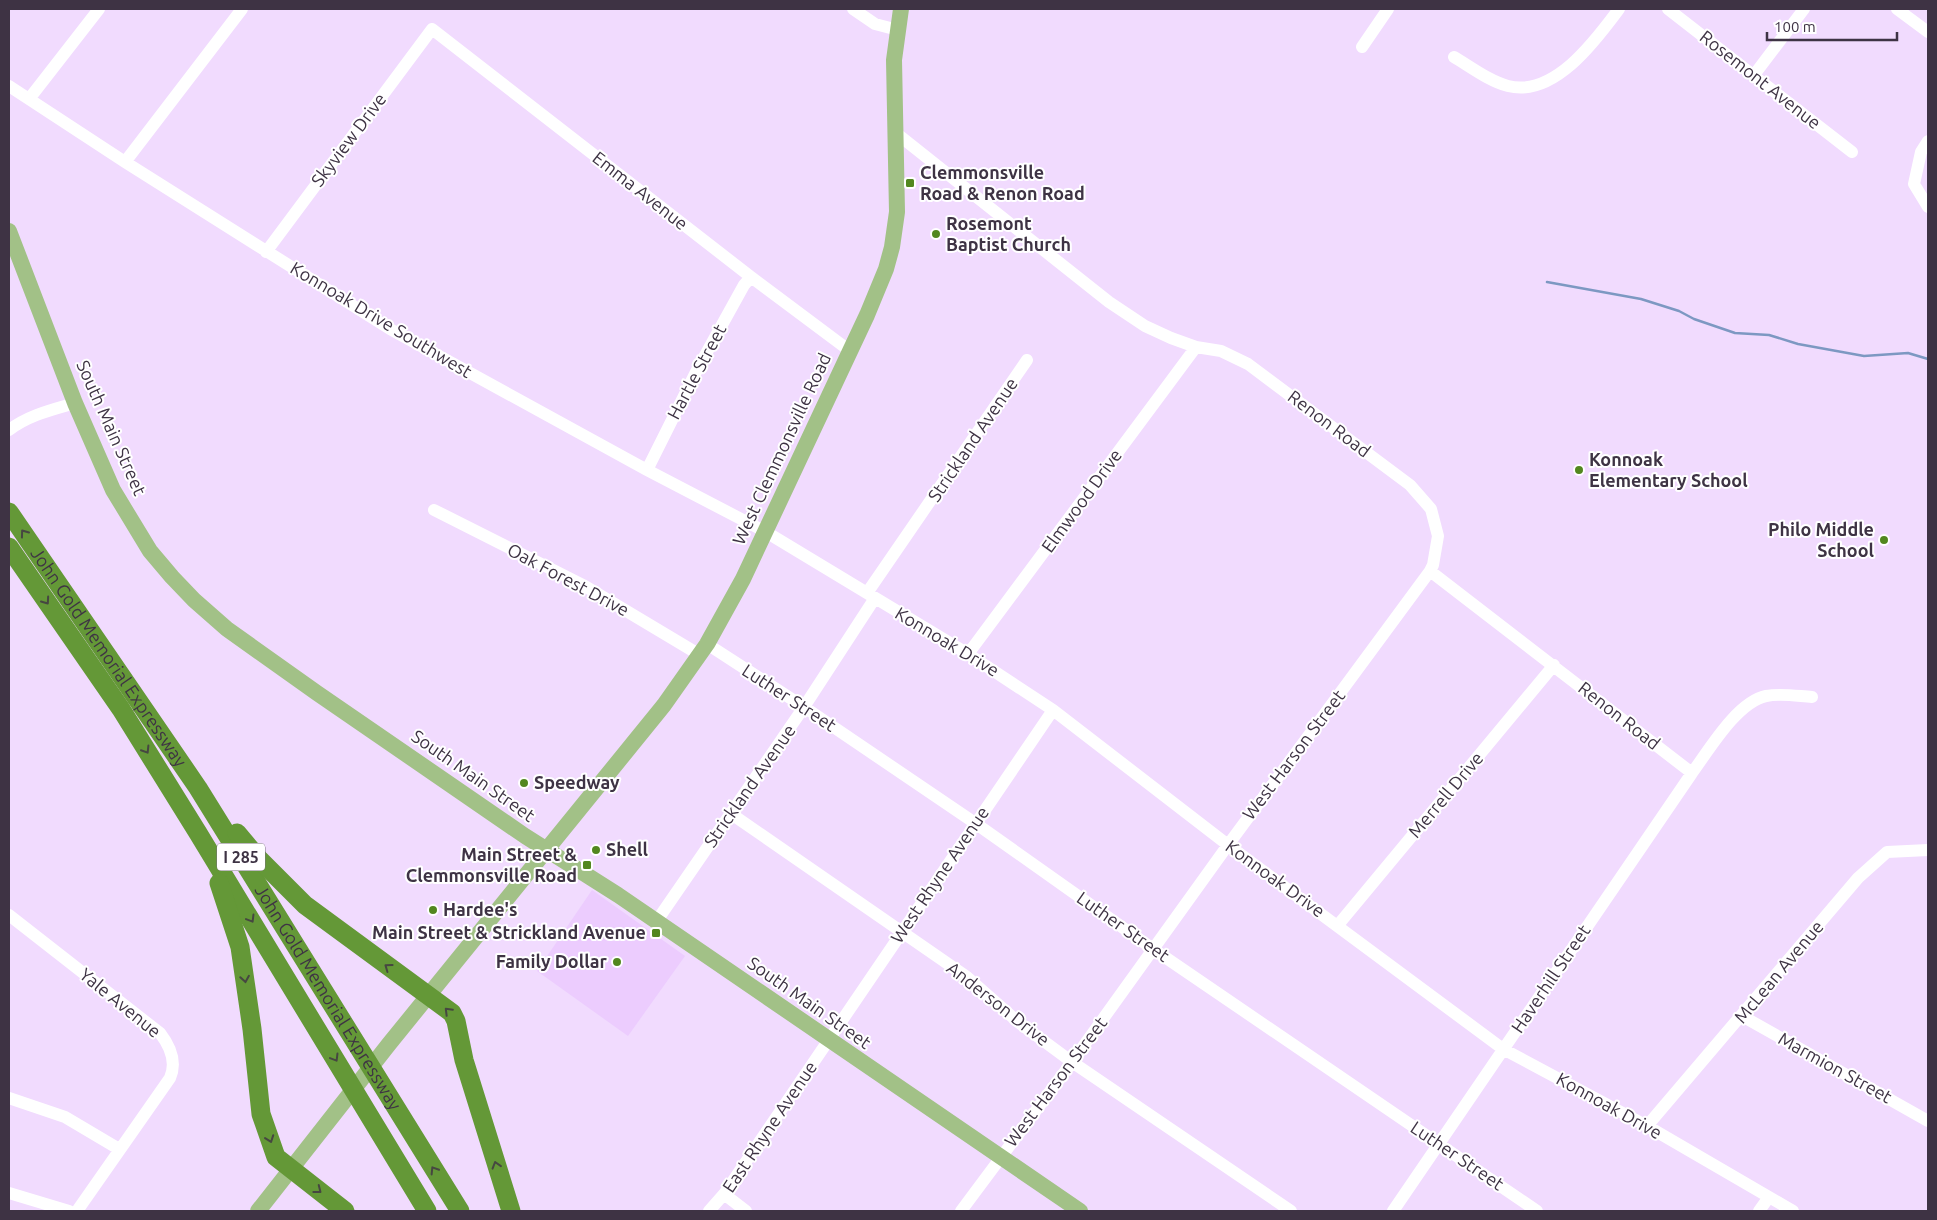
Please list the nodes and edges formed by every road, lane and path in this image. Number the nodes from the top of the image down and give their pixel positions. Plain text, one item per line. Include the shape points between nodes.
1 (98, 9) edge
2 (242, 9) edge
3 (853, 9) edge
4 (901, 9) edge
5 (1388, 9) edge
6 (1619, 9) edge
7 (1668, 9) edge
8 (1804, 9) edge
9 (1897, 9) edge
10 (432, 29) joint
11 (898, 30) junction
12 (1928, 32) edge
13 (1362, 47) dead end
14 (1454, 57) dead end
15 (1754, 75) junction
16 (9, 86) edge
17 (29, 99) junction
18 (896, 133) junction
19 (1928, 141) edge
20 (1852, 152) dead end
21 (125, 162) junction
22 (1928, 207) edge
23 (9, 231) edge
24 (266, 252) junction
25 (751, 277) junction
26 (1196, 347) junction
27 (850, 351) junction
28 (1027, 360) dead end
29 (75, 403) junction
30 (9, 430) edge
31 (647, 470) junction
32 (434, 510) dead end
33 (9, 512) edge
34 (766, 532) junction
35 (9, 547) edge
36 (1430, 571) junction
37 (871, 596) junction
38 (704, 650) junction
39 (968, 654) junction
40 (1554, 665) junction
41 (1812, 697) dead end
42 (804, 707) junction
43 (1053, 710) junction
44 (1692, 773) junction
45 (198, 788) junction
46 (730, 813) junction
47 (975, 823) junction
48 (198, 833) junction
49 (1228, 844) junction
50 (546, 850) junction
51 (1928, 850) edge
52 (9, 915) edge
53 (656, 922) junction
54 (1338, 925) junction
55 (902, 931) junction
56 (1153, 949) junction
57 (428, 996) junction
58 (1742, 1016) junction
59 (828, 1041) junction
60 (1503, 1049) junction
61 (1072, 1062) junction
62 (9, 1098) edge
63 (1928, 1121) edge
64 (1647, 1126) junction
65 (1439, 1144) junction
66 (119, 1149) junction
67 (1000, 1157) junction
68 (291, 1169) junction
69 (9, 1193) edge
70 (724, 1194) junction
71 (1769, 1197) junction
72 (69, 1211) edge
73 (77, 1211) edge
74 (258, 1211) edge
75 (345, 1211) edge
76 (427, 1211) edge
77 (460, 1211) edge
78 (510, 1211) edge
79 (709, 1211) edge
80 (746, 1211) edge
81 (961, 1211) edge
82 (1080, 1211) edge
83 (1291, 1211) edge
84 (1393, 1211) edge
85 (1537, 1211) edge
86 (1759, 1211) edge
87 (1793, 1211) edge

1 - 17 street
2 - 21 street
3 - 11 street via 874,24
4 - 11 main road, West Clemmonsville Road
5 - 13 street
6 - 14 street via 1578,59 1556,76 1534,85 1506,86
7 - 15 street, Rosemont Avenue
8 - 15 street
9 - 12 street
10 - 24 street, Skyview Drive
10 - 25 street, Emma Avenue
11 - 18 main road, West Clemmonsville Road via 894,60
15 - 20 street, Rosemont Avenue
16 - 17 street, Konnoak Drive Southwest
17 - 21 street, Konnoak Drive Southwest
18 - 26 street, Renon Road via 1109,302 1145,326
18 - 27 main road, West Clemmonsville Road via 897,212 892,248 876,296
19 - 22 street via 1921,152 1914,184
21 - 24 street, Konnoak Drive Southwest
23 - 29 main road, South Main Street
24 - 31 street, Konnoak Drive Southwest via 390,329
25 - 27 street, Emma Avenue
25 - 31 street, Hartle Street via 697,370
26 - 36 street, Renon Road via 1221,351 1248,364 1410,485 1431,509 1438,536
26 - 39 street, Elmwood Drive
27 - 34 main road, West Clemmonsville Road
28 - 37 street, Strickland Avenue
29 - 30 street via 37,414
29 - 50 main road, South Main Street via 104,473 132,522 156,558 194,600 308,687
31 - 34 street, Konnoak Drive Southwest
32 - 38 street, Oak Forest Drive
45 -> 33 highway, John Gold Memorial Expressway / I 285
34 - 37 street, Konnoak Drive
34 - 38 main road, West Clemmonsville Road
35 -> 48 highway, John Gold Memorial Expressway / I 285 via 120,709
36 - 40 street, Renon Road
36 - 49 street, West Harson Street
37 - 39 street, Konnoak Drive
37 - 42 street, Strickland Avenue
38 - 42 street, Luther Street
38 - 50 main road, West Clemmonsville Road via 664,705
39 - 43 street, Konnoak Drive
40 - 44 street, Renon Road
40 - 54 street, Merrell Drive
41 - 44 street, Haverhill Street via 1776,695 1757,699 1744,708
42 - 46 street, Strickland Avenue
42 - 47 street, Luther Street
43 - 47 street, West Rhyne Avenue
43 - 49 street, Konnoak Drive
44 - 60 street, Haverhill Street
57 -> 45 highway via 305,905 259,859
77 -> 45 highway, John Gold Memorial Expressway / I 285
46 - 53 street, Strickland Avenue
46 - 55 street, Anderson Drive
47 - 55 street, West Rhyne Avenue
47 - 56 street, Luther Street
48 -> 68 highway via 240,947 261,1114 276,1157
48 -> 76 highway, John Gold Memorial Expressway / I 285
49 - 54 street, Konnoak Drive
49 - 56 street, West Harson Street
50 - 53 main road, South Main Street
50 - 57 main road, West Clemmonsville Road
51 - 58 street, McLean Avenue via 1887,852 1856,880
52 - 66 street, Yale Avenue via 142,1018 160,1033 168,1045 172,1074
53 - 59 main road, South Main Street
54 - 60 street, Konnoak Drive
55 - 59 street, West Rhyne Avenue
55 - 61 street, Anderson Drive via 967,977 1018,1022
56 - 61 street, West Harson Street
56 - 65 street, Luther Street
57 - 68 main road, West Clemmonsville Road
78 -> 57 highway via 464,1060 456,1021 452,1013
58 - 63 street, Marmion Street
58 - 64 street, McLean Avenue
59 - 67 main road, South Main Street
59 - 70 street, East Rhyne Avenue
60 - 64 street, Konnoak Drive
60 - 65 street, Haverhill Street
61 - 67 street, West Harson Street
61 - 83 street, Anderson Drive
62 - 66 street via 65,1117
64 - 71 street, Konnoak Drive
65 - 84 street, Haverhill Street
65 - 85 street, Luther Street
66 - 73 street, Yale Avenue
67 - 81 street, West Harson Street
67 - 82 main road, South Main Street
68 - 74 main road, West Clemmonsville Road
68 -> 75 highway
69 - 72 street
70 - 79 street, East Rhyne Avenue
70 - 80 street
71 - 86 street
71 - 87 street, Konnoak Drive

